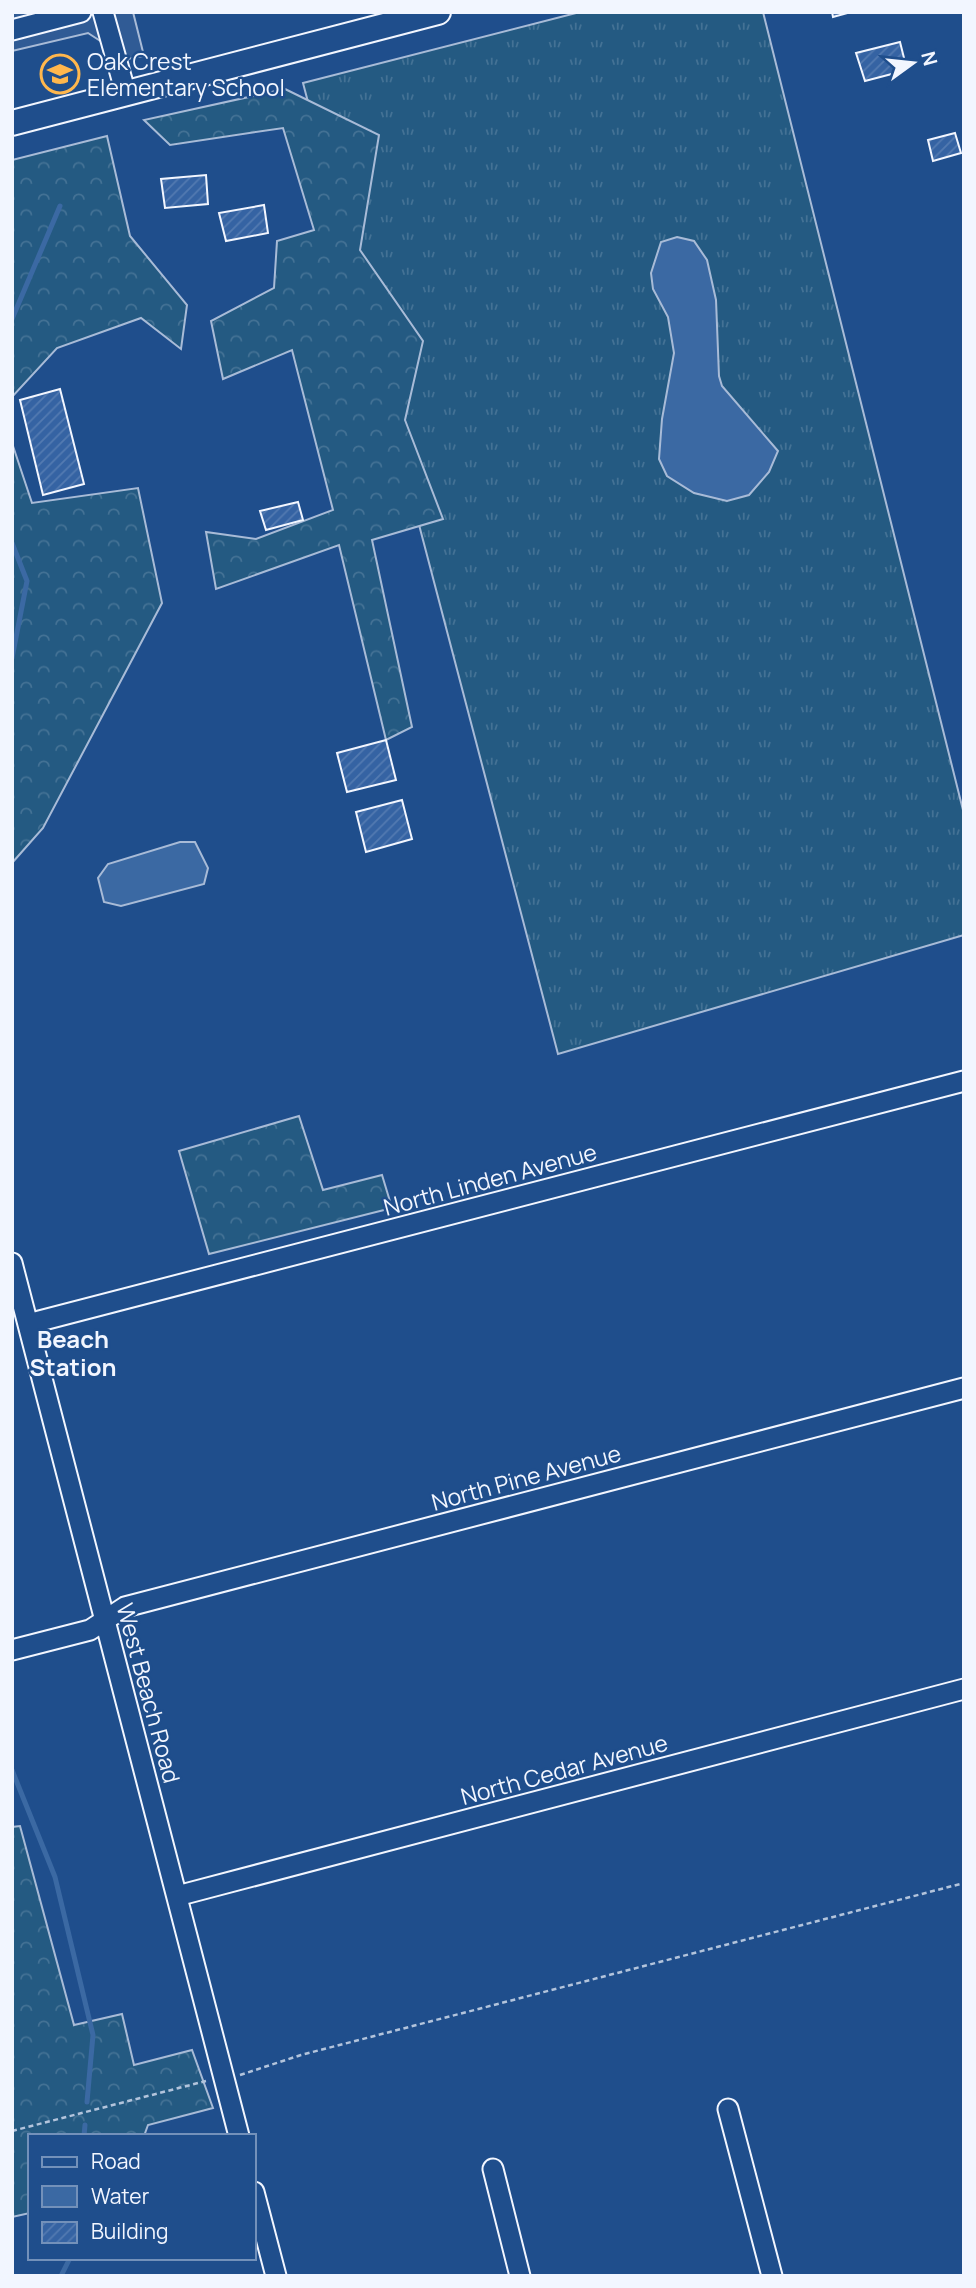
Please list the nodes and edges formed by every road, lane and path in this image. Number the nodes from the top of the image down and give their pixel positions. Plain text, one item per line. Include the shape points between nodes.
1 (81, 12) edge
2 (103, 12) edge
3 (438, 12) edge
4 (20, 23) edge
5 (126, 94) junction
6 (12, 123) edge
7 (964, 1081) edge
8 (12, 1263) edge
9 (28, 1324) junction
10 (964, 1388) edge
11 (105, 1620) junction
12 (12, 1650) edge
13 (964, 1689) edge
14 (964, 1883) edge
15 (177, 1896) junction
16 (240, 2075) dead end
17 (208, 2080) dead end
18 (728, 2109) dead end
19 (12, 2131) edge
20 (238, 2134) edge
21 (493, 2169) dead end
22 (256, 2200) edge
23 (276, 2276) edge
24 (520, 2276) edge
25 (772, 2276) edge

1 - 4 street
2 - 5 street
3 - 5 main road
5 - 6 main road
7 - 9 street, North Linden Avenue
8 - 9 street, West Beach Road
9 - 11 street, West Beach Road
10 - 11 street, North Pine Avenue via 125,1607
11 - 12 street, North Pine Avenue via 90,1630
11 - 15 street, West Beach Road
13 - 15 street, North Cedar Avenue
14 - 16 path via 301,2055
15 - 20 street, West Beach Road
17 - 19 path
18 - 25 street
21 - 24 street
22 - 23 street

